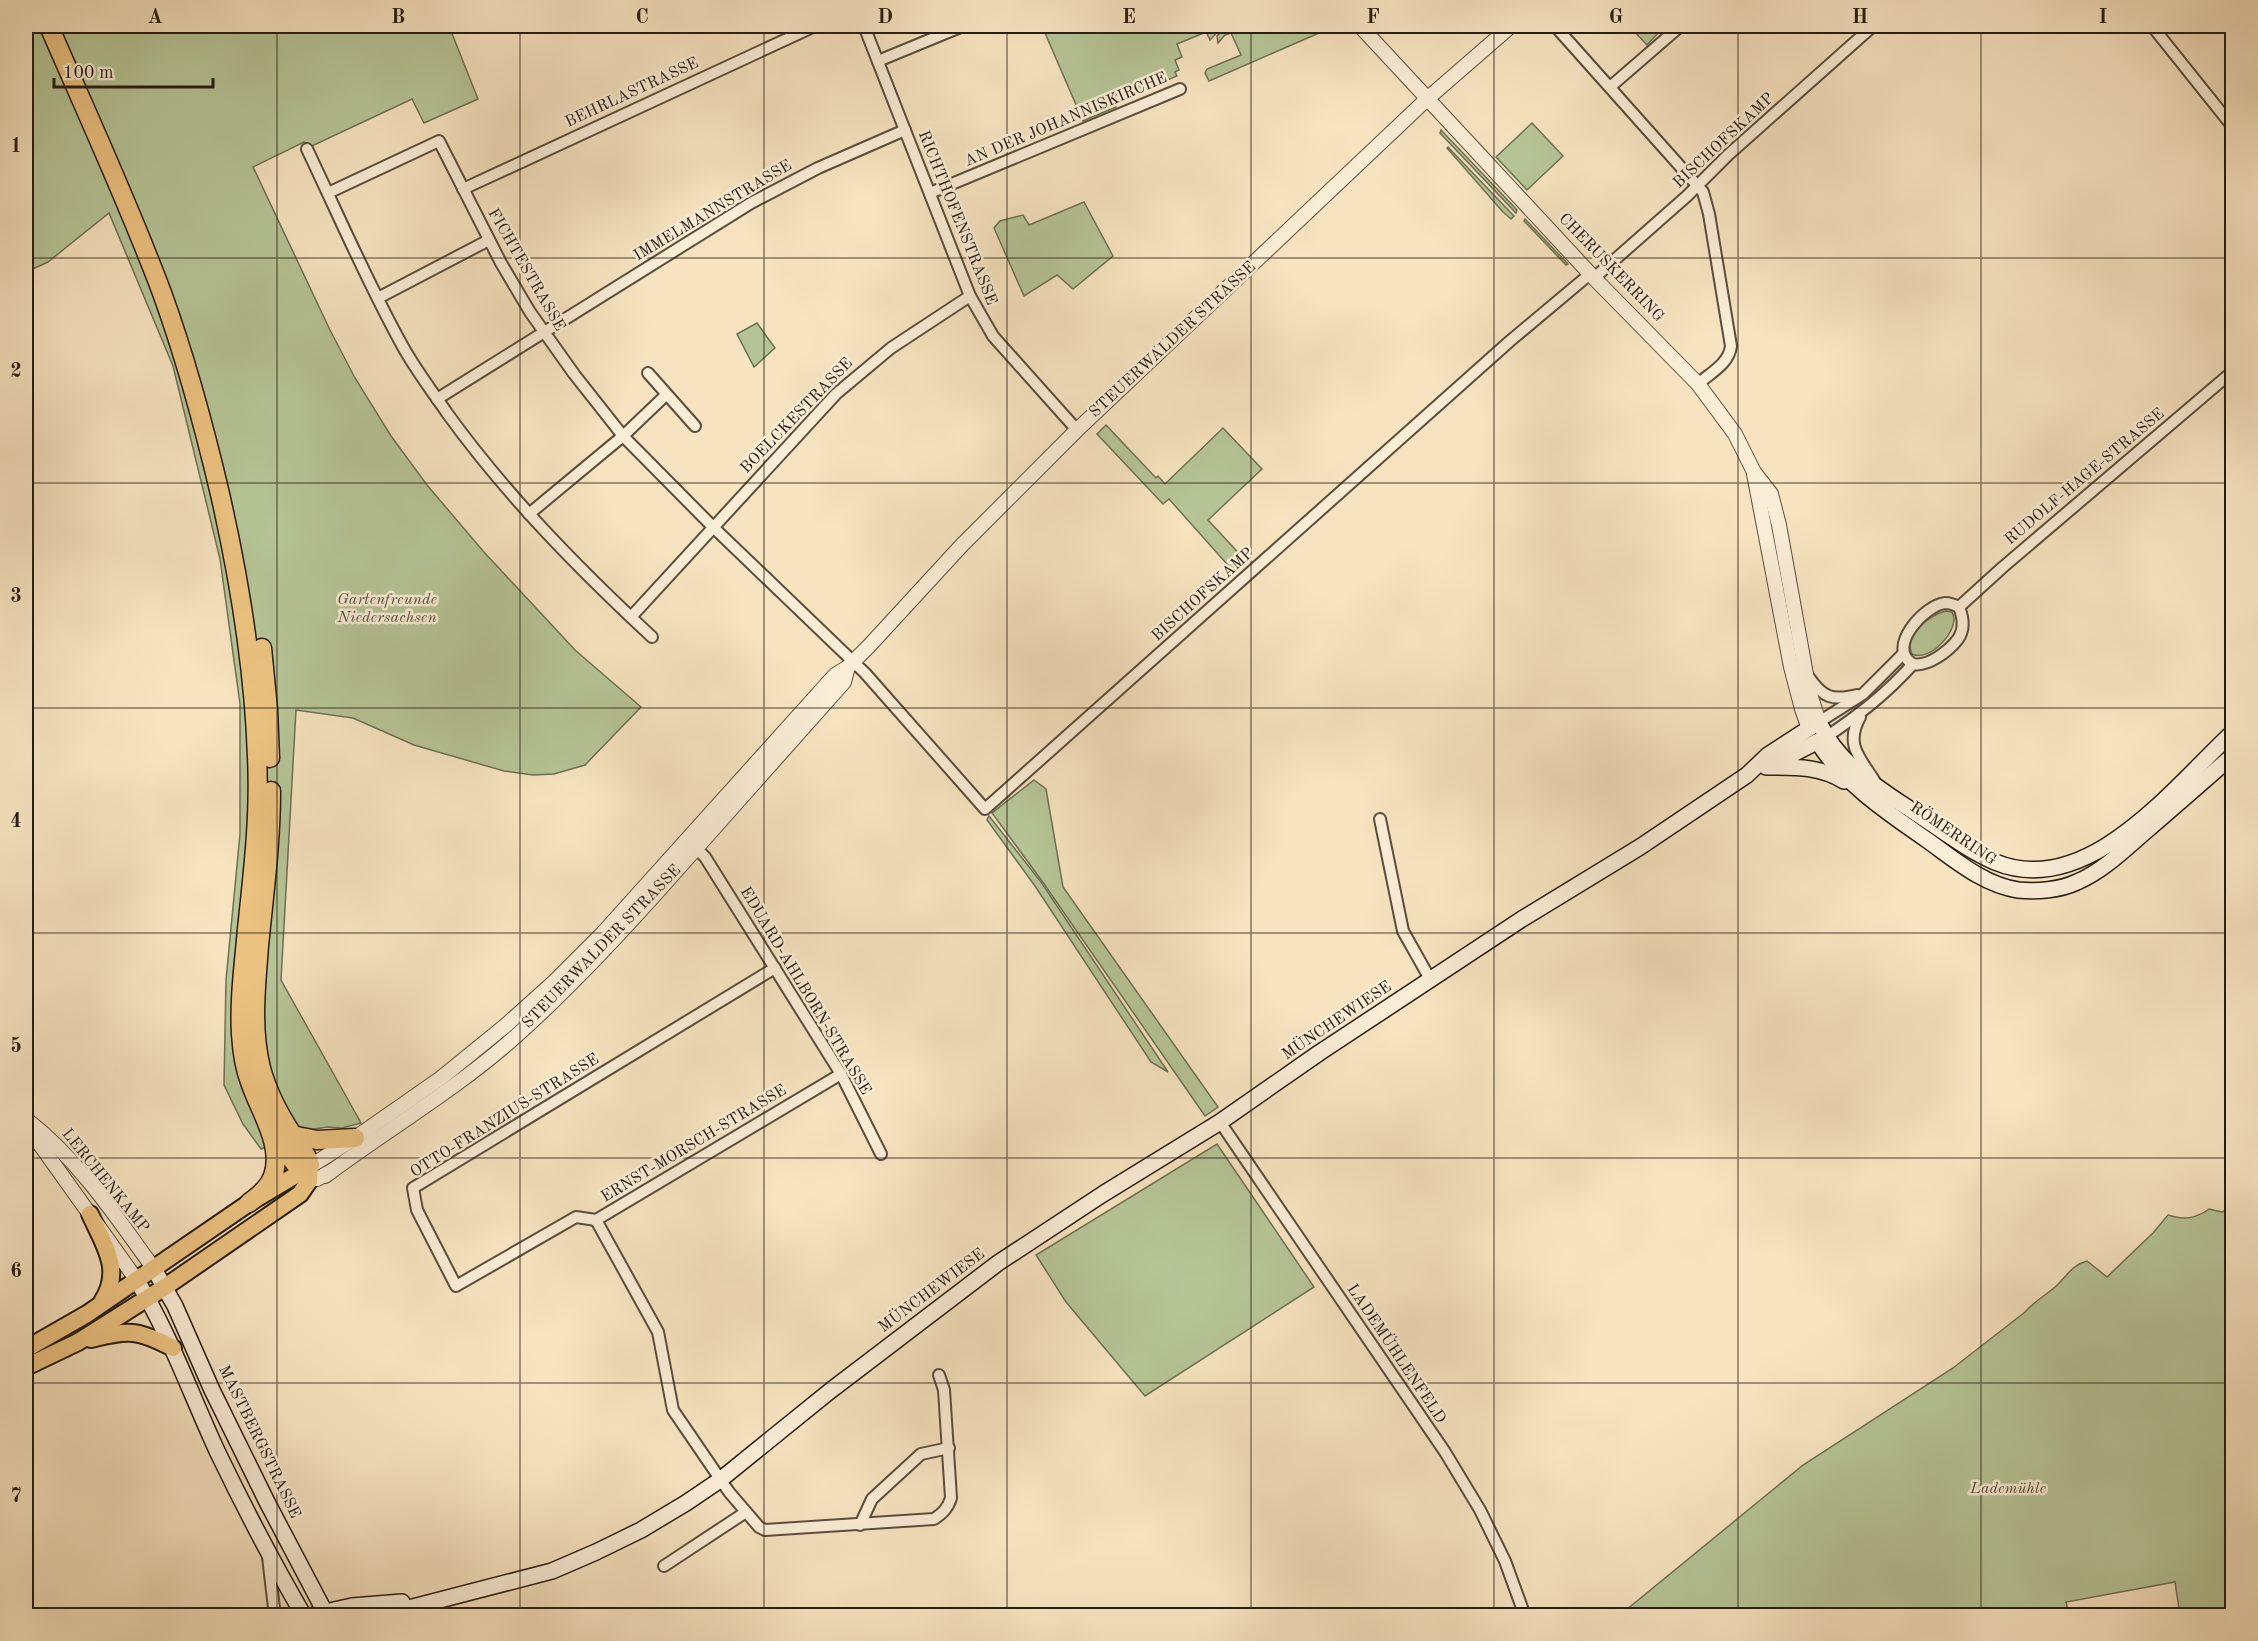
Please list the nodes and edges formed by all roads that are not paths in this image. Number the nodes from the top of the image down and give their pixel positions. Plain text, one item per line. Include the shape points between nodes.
1 (49, 26) edge
2 (63, 26) edge
3 (815, 26) edge
4 (864, 26) edge
5 (963, 26) edge
6 (1360, 26) edge
7 (1510, 26) edge
8 (1555, 26) edge
9 (1873, 26) edge
10 (2152, 26) edge
11 (1677, 28) dead end
12 (878, 61) junction
13 (1610, 87) junction
14 (1180, 89) dead end
15 (1427, 99) junction
16 (2232, 126) edge
17 (905, 130) junction
18 (308, 149) dead end
19 (1696, 185) junction
20 (463, 189) junction
21 (328, 193) junction
22 (930, 193) junction
23 (489, 240) junction
24 (1592, 276) junction
25 (970, 296) junction
26 (378, 298) junction
27 (543, 332) junction
28 (2232, 372) edge
29 (648, 373) dead end
30 (1698, 384) junction
31 (666, 395) junction
32 (437, 399) junction
33 (695, 426) dead end
34 (1077, 430) junction
35 (623, 436) junction
36 (1754, 472) junction
37 (529, 514) junction
38 (712, 526) junction
39 (1959, 607) junction
40 (631, 617) junction
41 (652, 637) dead end
42 (1903, 654) junction
43 (851, 664) junction
44 (1913, 664) junction
45 (1806, 672) junction
46 (1863, 694) junction
47 (1862, 714) junction
48 (1818, 733) junction
49 (2232, 733) edge
50 (2232, 756) edge
51 (1766, 767) junction
52 (1747, 776) junction
53 (1879, 788) junction
54 (1857, 789) junction
55 (1380, 819) dead end
56 (691, 845) junction
57 (775, 968) junction
58 (1430, 979) junction
59 (841, 1074) junction
60 (26, 1119) edge
61 (1220, 1122) junction
62 (26, 1125) edge
63 (268, 1126) junction
64 (292, 1135) junction
65 (355, 1138) junction
66 (881, 1154) dead end
67 (307, 1171) junction
68 (332, 1171) junction
69 (300, 1194) junction
70 (249, 1203) junction
71 (90, 1214) junction
72 (596, 1220) junction
73 (154, 1269) junction
74 (136, 1279) junction
75 (165, 1287) junction
76 (147, 1298) junction
77 (99, 1306) junction
78 (78, 1342) junction
79 (172, 1348) junction
80 (26, 1349) edge
81 (26, 1367) edge
82 (939, 1375) dead end
83 (948, 1448) junction
84 (720, 1480) junction
85 (746, 1512) junction
86 (860, 1525) junction
87 (268, 1550) junction
88 (664, 1566) dead end
89 (444, 1598) junction
90 (321, 1614) edge
91 (273, 1616) edge
92 (304, 1616) edge
93 (378, 1616) edge
94 (1525, 1616) edge

1 - 63 highway via 127,204 177,337 195,391 239,584 251,666 258,795 241,987 241,1033 249,1080
2 - 64 highway via 142,210 196,354 252,583 268,709 271,793 256,1033 268,1089
3 - 20 street, BEHRLASTRASSE
4 - 12 street, RICHTHOFENSTRASSE
5 - 12 street
6 - 15 street, CHERUSKERRING
7 - 15 street, STEUERWALDER STRASSE
8 - 13 street
9 - 19 street, BISCHOFSKAMP
10 - 16 street
11 - 13 street
12 - 17 street, RICHTHOFENSTRASSE
13 - 19 street
14 - 22 street, AN DER JOHANNISKIRCHE
15 - 24 street, CHERUSKERRING
15 - 34 street, STEUERWALDER STRASSE
17 - 22 street, RICHTHOFENSTRASSE
17 - 27 street, IMMELMANNSTRASSE via 773,191
18 - 21 street
19 - 24 street, BISCHOFSKAMP
19 - 30 street via 1706,200 1731,346 1725,362
20 - 21 street, FICHTESTRASSE via 439,141
20 - 23 street, FICHTESTRASSE
21 - 26 street
22 - 25 street, RICHTHOFENSTRASSE
23 - 26 street
23 - 27 street, FICHTESTRASSE
24 - 30 street, CHERUSKERRING
24 - 43 street, BISCHOFSKAMP via 1493,356 986,809
25 - 34 street, RICHTHOFENSTRASSE via 993,336
25 - 38 street, BOELCKESTRASSE via 860,372
26 - 32 street
27 - 32 street, IMMELMANNSTRASSE
27 - 35 street, FICHTESTRASSE
28 - 39 street, RUDOLF-HAGE-STRASSE
29 - 31 street
30 - 36 street, CHERUSKERRING via 1735,434
31 - 33 street
31 - 35 street
32 - 37 street
34 - 43 street, STEUERWALDER STRASSE
35 - 37 street
35 - 38 street, FICHTESTRASSE
36 - 45 street, CHERUSKERRING via 1774,504
36 - 48 street, CHERUSKERRING via 1791,667 1802,709
37 - 40 street via 565,555
38 - 40 street, BOELCKESTRASSE
38 - 43 street, FICHTESTRASSE
39 - 42 street via 1944,603 1933,607 1910,629 1902,646
39 - 44 street via 1963,617 1958,639 1930,662
40 - 41 street
42 - 44 street
42 - 46 street
43 - 56 street, STEUERWALDER STRASSE via 844,682
44 - 47 street
45 - 46 street via 1820,691 1831,698
45 - 48 street, CHERUSKERRING
46 - 48 street
47 - 48 street
47 - 53 street via 1852,734 1853,744
48 - 51 main road, MÜNCHEWIESE
48 - 52 main road, MÜNCHEWIESE via 1768,755
48 - 53 main road, RÖMERRING
48 - 54 main road, RÖMERRING via 1830,761
49 - 53 main road, RÖMERRING via 2176,788 2106,847 2080,861 2045,869 1995,861 1967,847
50 - 54 main road, RÖMERRING via 2093,873 2060,888 2038,890 2018,890 1982,878
51 - 52 main road, MÜNCHEWIESE
51 - 54 main road, MÜNCHEWIESE via 1821,770
52 - 58 main road, MÜNCHEWIESE
55 - 58 street via 1403,931
56 - 57 street, EDUARD-AHLBORN-STRASSE via 705,857
56 - 65 street, STEUERWALDER STRASSE via 513,1019 441,1078
56 - 68 street, STEUERWALDER STRASSE via 569,986 515,1037
57 - 59 street, EDUARD-AHLBORN-STRASSE
57 - 72 street, OTTO-FRANZIUS-STRASSE via 413,1188 417,1210 456,1286 576,1217
58 - 61 main road, MÜNCHEWIESE
59 - 66 street, EDUARD-AHLBORN-STRASSE
59 - 72 street, ERNST-MORSCH-STRASSE
60 - 73 street, LERCHENKAMP via 45,1133 85,1177
61 - 84 main road, MÜNCHEWIESE via 980,1276
61 - 94 street, LADEMÜHLENFELD via 1477,1503
62 - 71 street, LERCHENKAMP
63 - 67 highway
63 - 70 highway via 275,1170 266,1189
64 - 65 highway via 334,1141
64 - 67 highway via 306,1154
65 - 67 street, STEUERWALDER STRASSE
67 - 68 street, STEUERWALDER STRASSE via 317,1179
67 - 69 main road
67 - 70 main road, STEUERWALDER STRASSE
68 - 69 street, STEUERWALDER STRASSE
69 - 75 main road, STEUERWALDER STRASSE
70 - 73 main road, STEUERWALDER STRASSE
71 - 74 street, LERCHENKAMP
71 - 77 main road via 113,1276
72 - 84 street, ERNST-MORSCH-STRASSE via 658,1332 673,1410
73 - 74 main road, STEUERWALDER STRASSE
73 - 75 main road, MASTBERGSTRASSE
74 - 76 main road
74 - 77 main road, STEUERWALDER STRASSE
75 - 76 main road, STEUERWALDER STRASSE
75 - 90 main road, MASTBERGSTRASSE
76 - 78 main road, STEUERWALDER STRASSE
76 - 79 main road
77 - 80 main road, STEUERWALDER STRASSE
78 - 79 main road via 123,1332 150,1336
78 - 81 main road
79 - 87 main road via 218,1453
82 - 83 street via 944,1390
83 - 86 street via 921,1454 873,1499
83 - 86 street, ERNST-MORSCH-STRASSE via 951,1498 942,1514 934,1519
84 - 85 street, ERNST-MORSCH-STRASSE
84 - 89 main road, MÜNCHEWIESE via 641,1530 574,1562 529,1578
85 - 86 street, ERNST-MORSCH-STRASSE via 765,1530
85 - 88 street
87 - 91 street
87 - 92 main road
89 - 90 main road, MÜNCHEWIESE via 352,1606
89 - 93 main road, MÜNCHEWIESE

